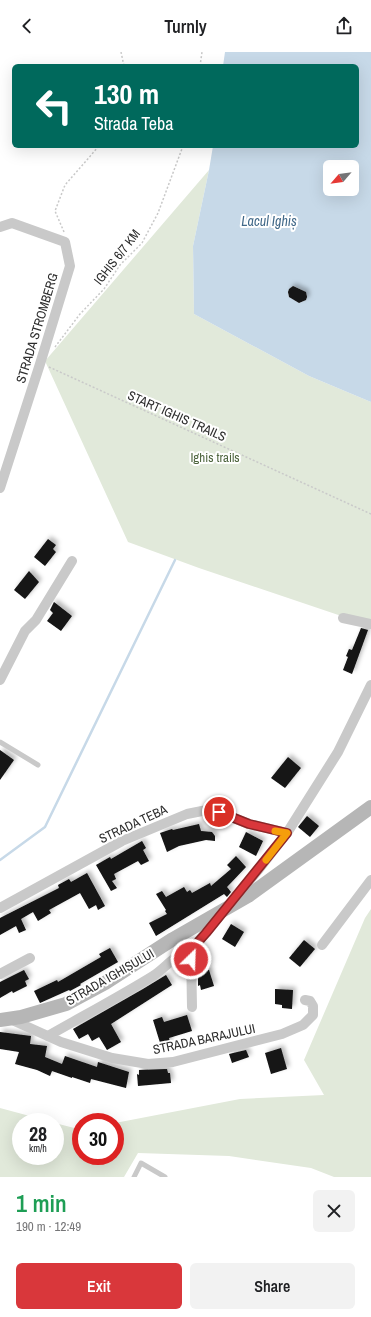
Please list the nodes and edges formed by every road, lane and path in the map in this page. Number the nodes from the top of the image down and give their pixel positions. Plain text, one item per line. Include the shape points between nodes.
1 (121, 52) edge
2 (202, 52) edge
3 (124, 64) edge
4 (200, 64) edge
5 (183, 148) edge
6 (0, 227) edge
7 (52, 352) dead end
8 (48, 367) dead end
9 (0, 488) edge
10 (371, 514) edge
11 (72, 561) dead end
12 (343, 618) dead end
13 (371, 624) edge
14 (0, 680) edge
15 (371, 685) edge
16 (0, 742) edge
17 (38, 765) dead end
18 (371, 807) edge
19 (287, 833) junction
20 (371, 880) edge
21 (0, 908) edge
22 (227, 908) junction
23 (322, 945) dead end
24 (191, 950) junction
25 (30, 958) dead end
26 (0, 974) edge
27 (305, 1000) dead end
28 (192, 1007) dead end
29 (5, 1019) edge
30 (48, 1036) junction
31 (134, 1177) edge
32 (165, 1177) edge

1 - 3 path
2 - 4 path
5 - 7 path, IGHIS 6/7 KM via 158,213 142,243 120,265 104,289 80,314
6 - 9 street, STRADA STROMBERG via 12,223 66,242 70,264
8 - 10 path, START IGHIS TRAILS
11 - 14 street via 36,620 25,631
12 - 13 street
15 - 19 street via 338,752
16 - 17 lane
18 - 22 street, STRADA IGHIȘULUI via 248,896
19 - 21 street, STRADA TEBA via 249,824 219,812 207,810 187,814 122,841
19 - 22 street
20 - 23 street
22 - 24 street
22 - 29 street, STRADA IGHIȘULUI via 66,1004
24 - 28 street
24 - 30 street via 181,953 154,975
25 - 26 street
27 - 30 street, STRADA BARAJULUI via 310,1001 313,1006 313,1015 303,1025 282,1034 174,1062 148,1064 112,1058
29 - 30 street, STRADA BARAJULUI
31 - 32 lane via 142,1163

